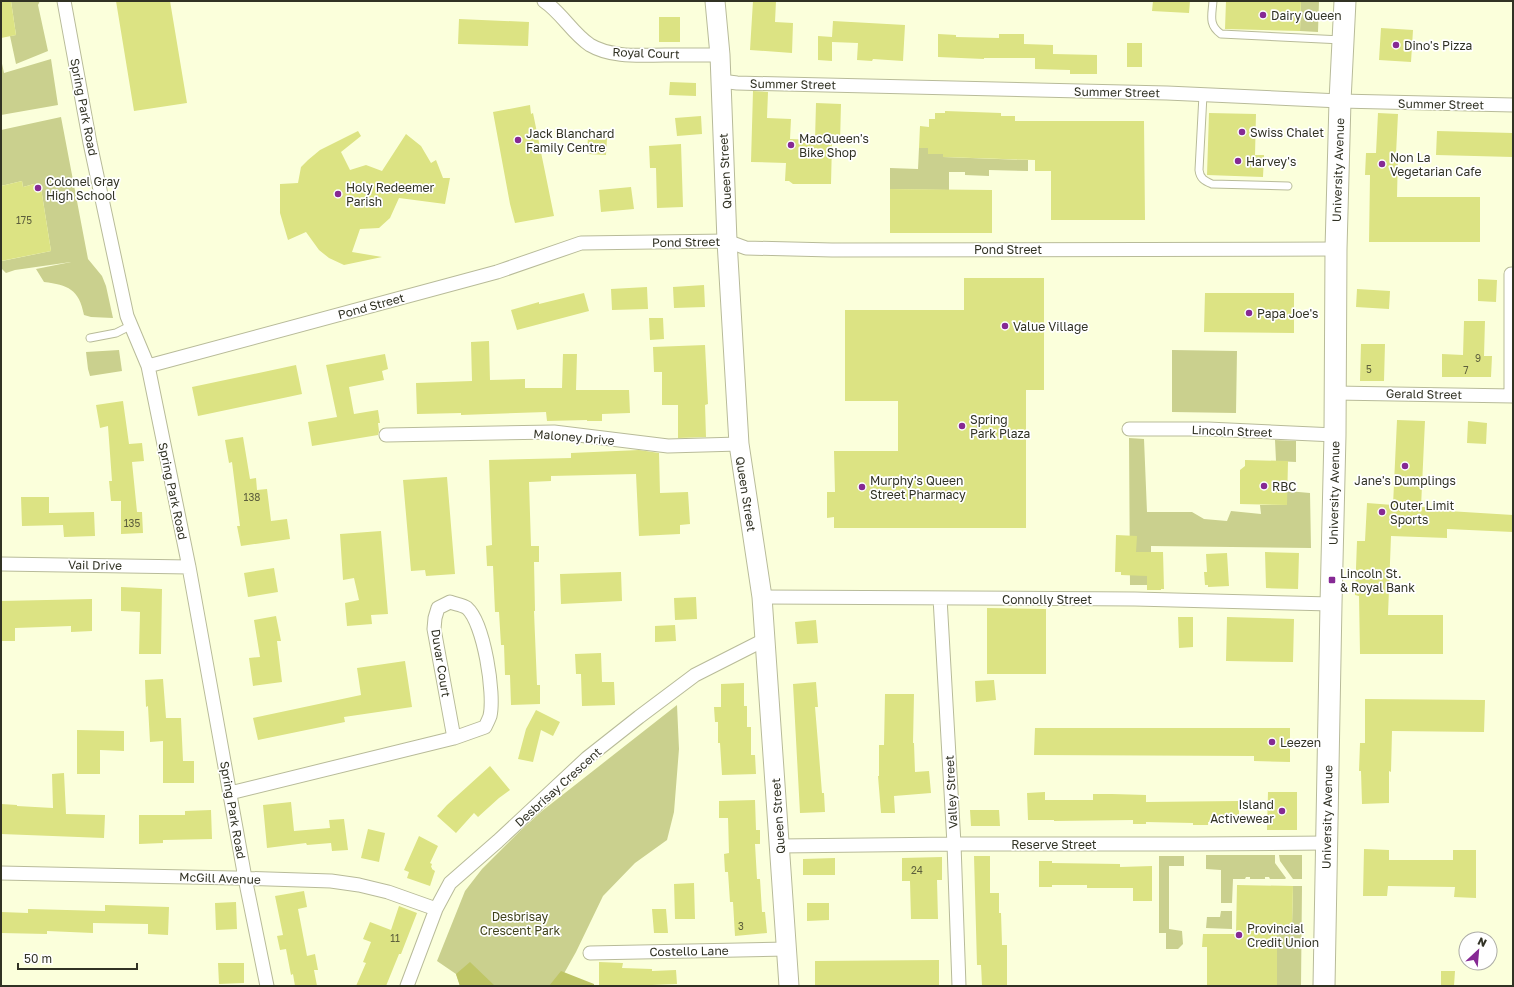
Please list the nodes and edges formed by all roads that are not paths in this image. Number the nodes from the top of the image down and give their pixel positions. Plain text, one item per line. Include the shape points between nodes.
1 (64, 1) edge
2 (544, 1) edge
3 (715, 1) edge
4 (1213, 1) edge
5 (1345, 1) edge
6 (1343, 40) junction
7 (720, 55) junction
8 (721, 81) junction
9 (1203, 95) junction
10 (1340, 101) junction
11 (1513, 105) edge
12 (1288, 186) dead end
13 (727, 241) junction
14 (1336, 249) junction
15 (1513, 274) edge
16 (130, 326) junction
17 (90, 338) dead end
18 (148, 366) junction
19 (1335, 393) junction
20 (1512, 396) edge
21 (1129, 429) dead end
22 (386, 435) dead end
23 (1335, 435) junction
24 (739, 444) junction
25 (1, 564) edge
26 (189, 567) junction
27 (762, 597) junction
28 (940, 598) junction
29 (1331, 604) junction
30 (766, 639) junction
31 (454, 738) junction
32 (230, 793) junction
33 (1327, 843) junction
34 (954, 844) junction
35 (780, 846) junction
36 (1, 873) edge
37 (245, 878) junction
38 (436, 909) junction
39 (787, 949) junction
40 (590, 953) dead end
41 (267, 986) edge
42 (407, 986) edge
43 (789, 986) edge
44 (959, 986) edge
45 (1324, 986) edge

1 - 16 street, Spring Park Road via 90,143
2 - 7 street, Royal Court via 554,7 580,37 604,51 630,55
3 - 7 street, Queen Street
4 - 6 lane via 1213,28 1221,34
5 - 6 main road, University Avenue
6 - 10 main road, University Avenue
7 - 8 street, Queen Street
8 - 9 street, Summer Street
8 - 13 street, Queen Street
9 - 10 street, Summer Street
9 - 12 lane via 1199,170 1204,180 1212,184
10 - 11 street, Summer Street
10 - 14 main road, University Avenue
13 - 14 street, Pond Street via 746,248 832,250
13 - 18 street, Pond Street via 581,243 497,272
13 - 24 street, Queen Street
14 - 19 main road, University Avenue
15 - 20 street
16 - 17 lane via 116,333
16 - 18 street, Spring Park Road
18 - 26 street, Spring Park Road
19 - 20 street, Gerald Street
19 - 23 main road, University Avenue
21 - 23 street, Lincoln Street via 1208,429
22 - 24 street, Maloney Drive via 554,432 668,446
23 - 29 main road, University Avenue
24 - 27 street, Queen Street
25 - 26 street, Vail Drive
26 - 32 street, Spring Park Road
27 - 28 street, Connolly Street
27 - 30 street, Queen Street
28 - 29 street, Connolly Street
28 - 34 street, Valley Street
29 - 33 main road, University Avenue
30 - 35 street, Queen Street
30 - 38 street, Desbrisay Crescent via 695,675 587,758 450,883
31 - 31 street, Duvar Court via 485,727 490,716 490,680 476,618 466,607 450,602 438,608 434,629
31 - 32 street, Duvar Court
32 - 37 street, Spring Park Road
33 - 34 street, Reserve Street
33 - 45 main road, University Avenue
34 - 35 street, Reserve Street
34 - 44 street, Valley Street
35 - 39 street, Queen Street
36 - 37 street, McGill Avenue
37 - 38 street, McGill Avenue via 345,883 388,892
37 - 41 street, Spring Park Road
38 - 42 street, Desbrisay Crescent
39 - 40 street, Costello Lane
39 - 43 street, Queen Street

